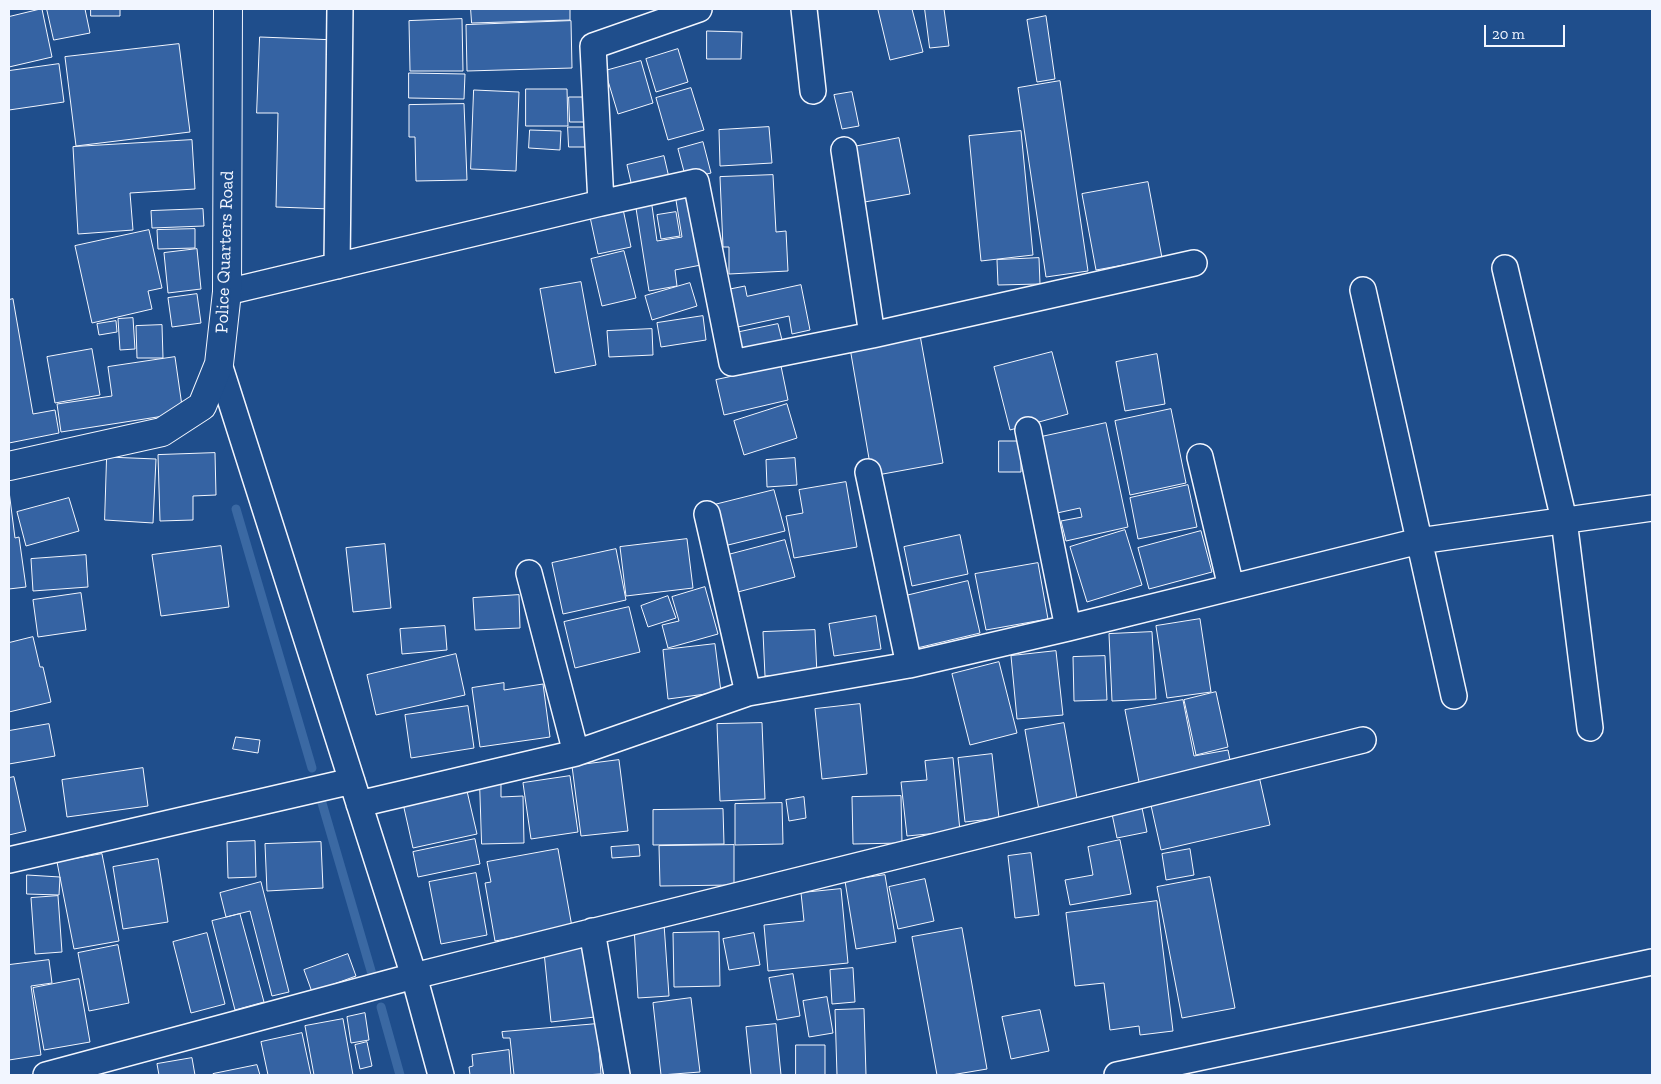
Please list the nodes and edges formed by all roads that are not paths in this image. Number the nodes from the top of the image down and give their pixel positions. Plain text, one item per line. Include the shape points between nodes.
1 (228, 9) edge
2 (340, 9) edge
3 (698, 9) edge
4 (804, 9) edge
5 (813, 91) dead end
6 (844, 150) dead end
7 (601, 203) junction
8 (1194, 263) dead end
9 (337, 266) junction
10 (1505, 268) dead end
11 (1364, 290) dead end
12 (227, 292) junction
13 (872, 335) junction
14 (220, 364) junction
15 (1028, 430) dead end
16 (1200, 457) dead end
17 (9, 466) edge
18 (868, 472) dead end
19 (1652, 508) edge
20 (707, 514) dead end
21 (1564, 520) junction
22 (1419, 541) junction
23 (530, 573) dead end
24 (1231, 587) junction
25 (1068, 628) junction
26 (909, 665) junction
27 (748, 693) junction
28 (1454, 696) dead end
29 (1590, 728) dead end
30 (1364, 740) dead end
31 (576, 753) junction
32 (356, 793) junction
33 (9, 860) edge
34 (592, 931) junction
35 (1652, 962) edge
36 (414, 976) junction
37 (46, 1075) edge
38 (441, 1075) edge
39 (617, 1075) edge
40 (1117, 1075) edge

1 - 12 street, Police Quarters Road
2 - 9 street
3 - 7 street via 593,46
4 - 5 street
6 - 13 street
7 - 9 street
7 - 13 street via 696,182 732,363
8 - 13 street
9 - 12 street
10 - 21 street
11 - 22 street
12 - 14 street, Police Quarters Road
14 - 17 street, Police Quarters Road via 202,406 162,432
14 - 32 street
15 - 25 street
16 - 24 street
18 - 26 street
19 - 21 street
20 - 27 street
21 - 22 street
21 - 29 street
22 - 24 street
22 - 28 street
23 - 31 street
24 - 25 street
25 - 26 street
26 - 27 street
27 - 31 street
30 - 34 street
31 - 32 street
32 - 33 street
32 - 36 street
34 - 36 street
34 - 39 street
35 - 40 street
36 - 37 street
36 - 38 street

